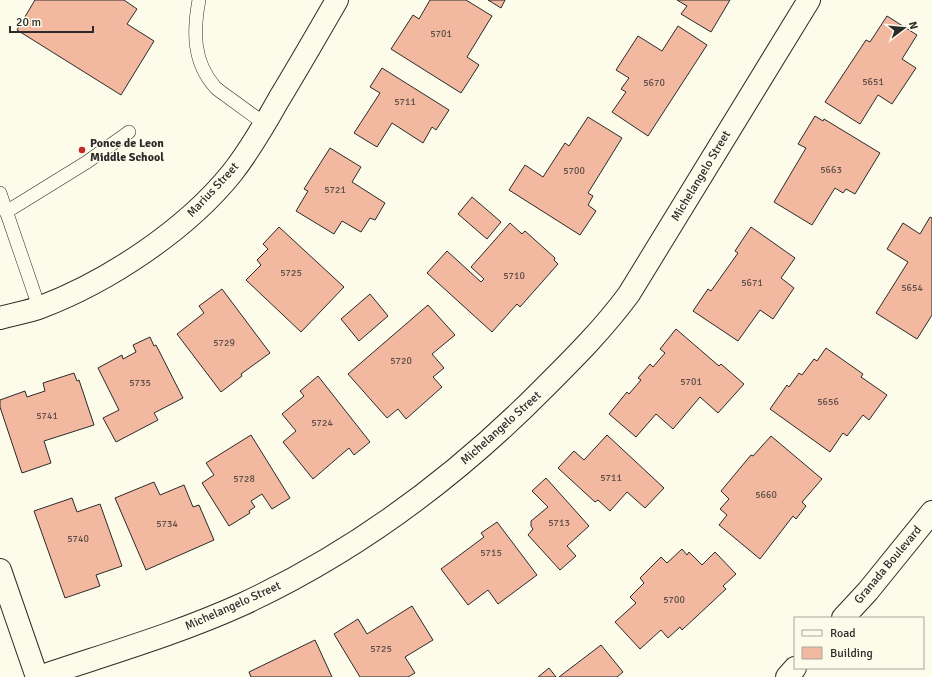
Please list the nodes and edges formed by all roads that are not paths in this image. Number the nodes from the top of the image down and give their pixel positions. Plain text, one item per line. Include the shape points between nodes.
1 (199, 0) edge
2 (337, 0) edge
3 (809, 0) edge
4 (264, 124) junction
5 (129, 132) dead end
6 (0, 193) edge
7 (6, 212) junction
8 (39, 307) junction
9 (0, 318) edge
10 (932, 512) edge
11 (0, 570) edge
12 (844, 617) edge
13 (795, 669) edge
14 (38, 677) edge
15 (787, 677) edge

1 - 4 lane via 195,21 196,41 198,58 206,75 216,88
2 - 4 street, Marius Street
3 - 14 street, Michelangelo Street via 629,294 593,339 513,420 427,493 372,532 310,570 206,620
4 - 8 street, Marius Street via 232,172 199,209 164,237 102,278 68,296
5 - 7 lane via 87,162
6 - 7 lane
7 - 8 lane
8 - 9 street, Marius Street
10 - 12 street, Granada Boulevard
11 - 14 street
13 - 15 street

